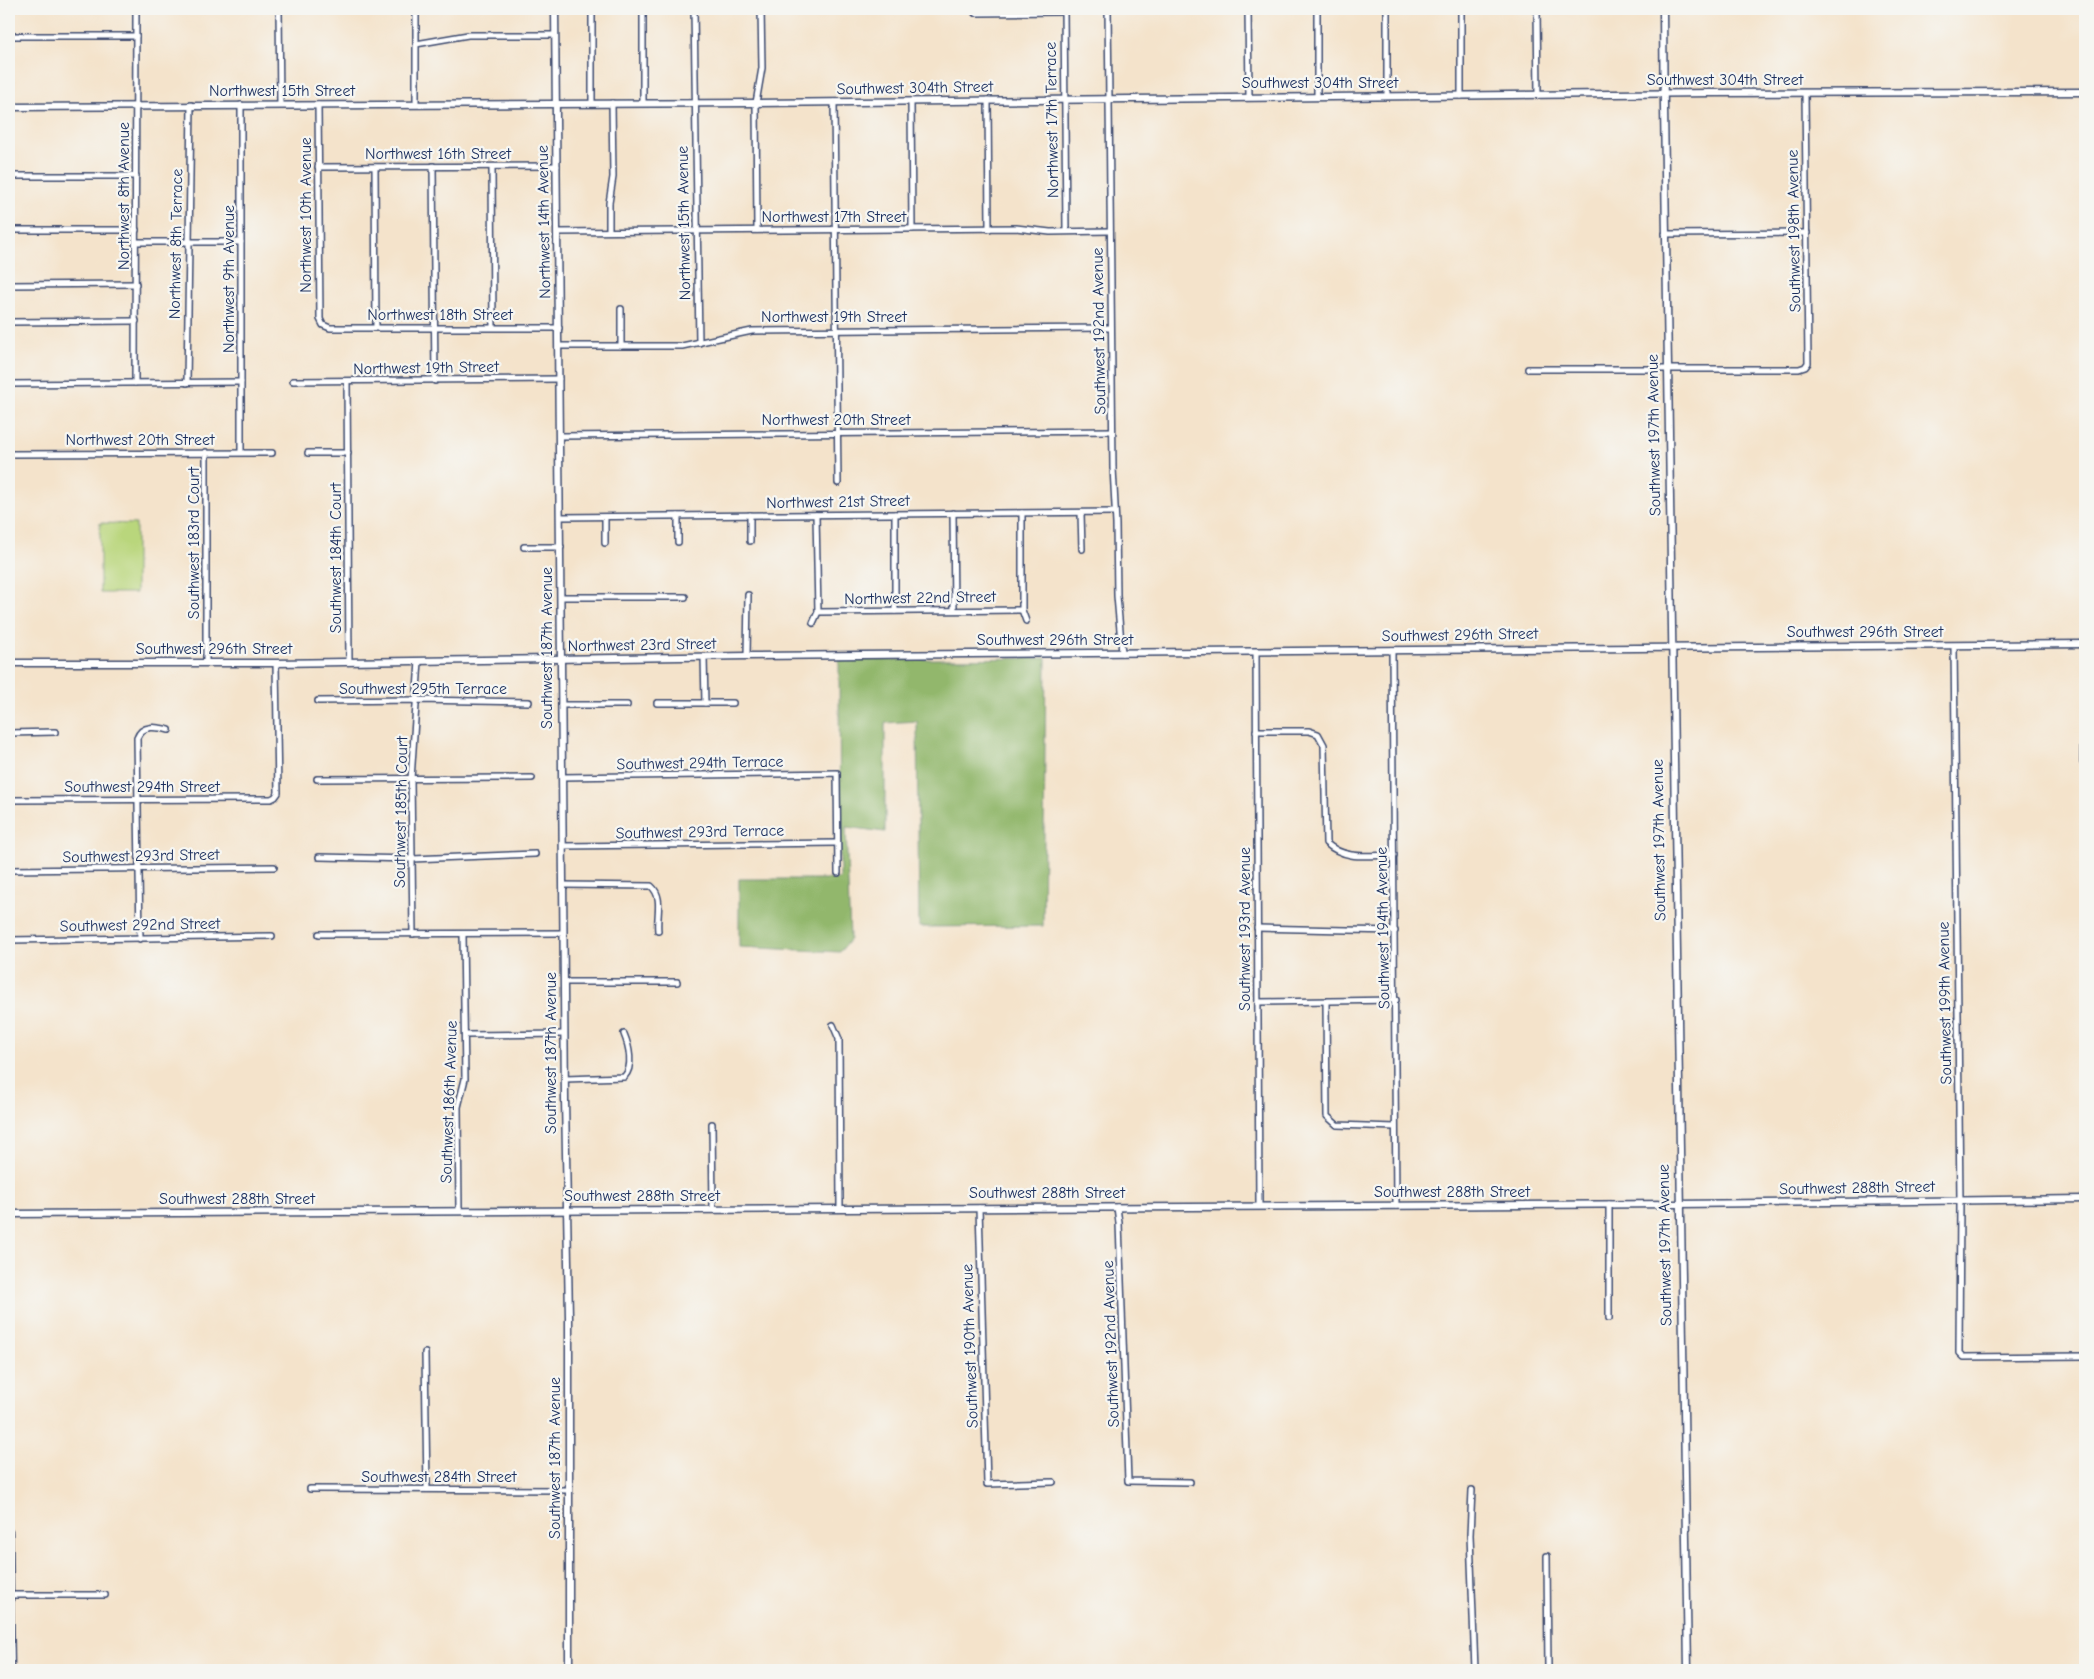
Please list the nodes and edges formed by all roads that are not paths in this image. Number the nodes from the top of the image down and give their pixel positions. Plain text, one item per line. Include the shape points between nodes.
1 (136, 9) edge
2 (279, 9) edge
3 (416, 9) edge
4 (555, 9) edge
5 (592, 9) edge
6 (643, 9) edge
7 (694, 9) edge
8 (762, 9) edge
9 (1108, 9) edge
10 (1248, 9) edge
11 (1317, 9) edge
12 (1386, 9) edge
13 (1461, 9) edge
14 (1537, 9) edge
15 (1663, 9) edge
16 (1064, 10) edge
17 (975, 13) dead end
18 (554, 35) junction
19 (9, 36) edge
20 (136, 36) junction
21 (416, 44) junction
22 (2085, 92) edge
23 (1805, 93) junction
24 (1663, 94) junction
25 (1538, 95) junction
26 (1387, 96) junction
27 (1461, 96) junction
28 (1249, 97) junction
29 (1318, 97) junction
30 (1109, 99) junction
31 (988, 100) junction
32 (1064, 100) junction
33 (911, 101) junction
34 (834, 102) junction
35 (592, 103) junction
36 (612, 103) junction
37 (643, 103) junction
38 (694, 103) junction
39 (756, 103) junction
40 (416, 104) junction
41 (555, 104) junction
42 (136, 105) junction
43 (191, 105) junction
44 (241, 105) junction
45 (280, 105) junction
46 (318, 105) junction
47 (9, 107) edge
48 (433, 166) junction
49 (557, 166) junction
50 (318, 167) junction
51 (375, 167) junction
52 (492, 167) junction
53 (9, 176) edge
54 (136, 176) junction
55 (912, 229) junction
56 (989, 229) junction
57 (9, 230) edge
58 (136, 230) junction
59 (698, 230) junction
60 (757, 230) junction
61 (835, 230) junction
62 (609, 231) junction
63 (1066, 231) junction
64 (1110, 231) junction
65 (558, 232) junction
66 (1807, 233) junction
67 (1665, 234) junction
68 (189, 241) junction
69 (136, 242) junction
70 (241, 242) junction
71 (136, 284) junction
72 (9, 285) edge
73 (621, 309) dead end
74 (136, 321) junction
75 (9, 322) edge
76 (323, 325) joint
77 (376, 327) junction
78 (434, 327) junction
79 (493, 327) junction
80 (559, 328) junction
81 (1111, 328) junction
82 (836, 330) junction
83 (699, 343) junction
84 (559, 346) junction
85 (621, 346) junction
86 (1528, 370) dead end
87 (1667, 370) junction
88 (559, 379) junction
89 (293, 381) dead end
90 (347, 381) junction
91 (435, 381) junction
92 (241, 382) junction
93 (135, 383) junction
94 (187, 383) junction
95 (9, 384) edge
96 (1112, 431) junction
97 (838, 432) junction
98 (560, 436) junction
99 (206, 452) junction
100 (241, 452) junction
101 (272, 453) dead end
102 (308, 453) dead end
103 (348, 453) junction
104 (9, 454) edge
105 (838, 483) dead end
106 (1116, 512) junction
107 (953, 513) junction
108 (1022, 513) junction
109 (1081, 513) junction
110 (895, 514) junction
111 (750, 515) junction
112 (816, 515) junction
113 (678, 516) junction
114 (560, 517) junction
115 (605, 517) junction
116 (750, 541) dead end
117 (605, 542) dead end
118 (678, 542) dead end
119 (524, 547) dead end
120 (560, 547) junction
121 (1082, 549) dead end
122 (748, 595) dead end
123 (561, 597) junction
124 (685, 598) dead end
125 (954, 610) junction
126 (1022, 610) junction
127 (895, 611) junction
128 (818, 612) junction
129 (1026, 621) dead end
130 (813, 623) dead end
131 (2085, 644) edge
132 (1954, 646) junction
133 (1670, 647) junction
134 (1392, 650) junction
135 (1256, 652) junction
136 (1122, 653) junction
137 (2085, 653) edge
138 (747, 656) junction
139 (835, 656) joint
140 (704, 657) junction
141 (561, 660) junction
142 (419, 661) junction
143 (348, 662) junction
144 (9, 663) edge
145 (206, 663) junction
146 (276, 663) junction
147 (418, 700) junction
148 (318, 701) dead end
149 (529, 702) dead end
150 (657, 703) dead end
151 (705, 703) junction
152 (733, 703) dead end
153 (561, 705) junction
154 (627, 705) dead end
155 (169, 730) dead end
156 (1256, 731) junction
157 (9, 732) edge
158 (55, 732) dead end
159 (2083, 762) dead end
160 (562, 777) junction
161 (532, 778) dead end
162 (317, 779) dead end
163 (411, 779) junction
164 (9, 800) edge
165 (138, 800) junction
166 (837, 843) junction
167 (563, 846) junction
168 (535, 854) dead end
169 (1394, 855) junction
170 (319, 857) dead end
171 (412, 859) junction
172 (274, 867) dead end
173 (139, 869) junction
174 (9, 870) edge
175 (838, 873) dead end
176 (563, 885) junction
177 (1257, 928) junction
178 (658, 931) dead end
179 (1395, 931) junction
180 (563, 933) junction
181 (318, 934) dead end
182 (413, 934) junction
183 (463, 934) junction
184 (272, 936) dead end
185 (140, 938) junction
186 (9, 940) edge
187 (564, 982) junction
188 (677, 982) dead end
189 (1396, 1000) junction
190 (1258, 1002) junction
191 (1326, 1002) junction
192 (833, 1025) dead end
193 (564, 1034) junction
194 (624, 1034) dead end
195 (465, 1035) junction
196 (565, 1079) junction
197 (712, 1124) dead end
198 (1395, 1127) junction
199 (2085, 1199) edge
200 (1960, 1201) junction
201 (1609, 1204) junction
202 (1679, 1204) junction
203 (1259, 1206) junction
204 (1396, 1206) junction
205 (1117, 1207) junction
206 (979, 1208) junction
207 (713, 1209) junction
208 (840, 1209) junction
209 (566, 1210) junction
210 (459, 1211) junction
211 (9, 1214) edge
212 (1609, 1318) dead end
213 (425, 1353) dead end
214 (2085, 1356) edge
215 (1053, 1482) dead end
216 (1190, 1482) dead end
217 (310, 1489) dead end
218 (427, 1489) junction
219 (568, 1490) junction
220 (1472, 1490) dead end
221 (9, 1532) edge
222 (1547, 1556) dead end
223 (10, 1595) edge
224 (105, 1595) dead end
225 (11, 1670) edge
226 (569, 1670) edge
227 (1475, 1670) edge
228 (1548, 1670) edge
229 (1688, 1670) edge

1 - 20 street, Northwest 8th Avenue
2 - 45 street
3 - 21 street
4 - 18 street, Northwest 14th Avenue
5 - 35 street
6 - 37 street
7 - 38 street, Northwest 15th Avenue
8 - 39 street via 762,68
9 - 30 street, Southwest 192nd Avenue
10 - 28 street
11 - 29 street
12 - 26 street
13 - 27 street
14 - 25 street
15 - 24 street, Southwest 197th Avenue
16 - 17 street
16 - 32 street, Northwest 17th Terrace
18 - 21 street via 468,35
18 - 41 street, Northwest 14th Avenue
19 - 20 street
20 - 42 street, Northwest 8th Avenue
21 - 40 street
22 - 23 street, Southwest 304th Street
23 - 24 street, Southwest 304th Street
23 - 66 street, Southwest 198th Avenue
24 - 25 street, Southwest 304th Street
24 - 67 street, Southwest 197th Avenue
25 - 27 street, Southwest 304th Street
26 - 27 street, Southwest 304th Street
26 - 29 street, Southwest 304th Street
28 - 29 street, Southwest 304th Street
28 - 30 street, Southwest 304th Street
30 - 32 street, Southwest 304th Street
30 - 64 street, Southwest 192nd Avenue
31 - 32 street, Southwest 304th Street
31 - 33 street, Southwest 304th Street
31 - 56 street
32 - 63 street, Northwest 17th Terrace
33 - 34 street, Southwest 304th Street
33 - 55 street
34 - 39 street, Southwest 304th Street
34 - 61 street
35 - 36 street, Southwest 304th Street
35 - 41 street, Southwest 304th Street
36 - 37 street, Southwest 304th Street
36 - 62 street via 613,177
37 - 38 street, Southwest 304th Street
38 - 39 street, Southwest 304th Street
38 - 59 street, Northwest 15th Avenue
39 - 60 street
40 - 41 street, Northwest 15th Street
40 - 46 street, Northwest 15th Street
41 - 49 street, Northwest 14th Avenue
42 - 43 street, Northwest 15th Street
42 - 47 street, Northwest 15th Street
42 - 54 street, Northwest 8th Avenue
43 - 44 street, Northwest 15th Street
43 - 68 street, Northwest 8th Terrace
44 - 45 street, Northwest 15th Street
44 - 70 street, Northwest 9th Avenue
45 - 46 street, Northwest 15th Street
46 - 50 street, Northwest 10th Avenue
48 - 51 street, Northwest 16th Street
48 - 52 street, Northwest 16th Street
48 - 78 street
49 - 52 street, Northwest 16th Street
49 - 65 street, Northwest 14th Avenue
50 - 51 street, Northwest 16th Street
50 - 76 street, Northwest 10th Avenue via 320,319
51 - 77 street
52 - 79 street
53 - 54 street
54 - 58 street, Northwest 8th Avenue
55 - 56 street, Northwest 17th Street
55 - 61 street, Northwest 17th Street
56 - 63 street, Northwest 17th Street
57 - 58 street
58 - 69 street, Northwest 8th Avenue
59 - 60 street, Northwest 17th Street
59 - 62 street, Northwest 17th Street
59 - 83 street, Northwest 15th Avenue
60 - 61 street, Northwest 17th Street
61 - 82 street
62 - 65 street, Northwest 17th Street
63 - 64 street, Northwest 17th Street
64 - 81 street, Southwest 192nd Avenue
65 - 80 street, Northwest 14th Avenue
66 - 67 street
66 - 87 street, Southwest 198th Avenue via 1808,363 1804,367
67 - 87 street, Southwest 197th Avenue
68 - 69 street
68 - 70 street
68 - 94 street, Northwest 8th Terrace
69 - 71 street, Northwest 8th Avenue
70 - 92 street, Northwest 9th Avenue
71 - 72 street
71 - 74 street, Northwest 8th Avenue
73 - 85 street
74 - 75 street
74 - 93 street, Northwest 8th Avenue
76 - 77 street, Northwest 18th Street via 330,328
77 - 78 street, Northwest 18th Street
78 - 79 street, Northwest 18th Street
78 - 91 street
79 - 80 street, Northwest 18th Street
80 - 84 street, Northwest 14th Avenue
81 - 82 street, Northwest 19th Street
81 - 96 street, Southwest 192nd Avenue
82 - 83 street, Northwest 19th Street via 752,331
82 - 97 street
83 - 85 street, Northwest 19th Street
84 - 85 street, Northwest 19th Street
84 - 88 street, Northwest 14th Avenue
86 - 87 street
87 - 133 street, Southwest 197th Avenue
88 - 91 street, Northwest 19th Street
88 - 98 street, Northwest 14th Avenue
89 - 90 street, Northwest 19th Street
90 - 91 street, Northwest 19th Street
90 - 103 street, Southwest 184th Court
92 - 94 street
92 - 100 street, Northwest 9th Avenue
93 - 94 street
93 - 95 street
96 - 97 street, Northwest 20th Street
96 - 106 street, Southwest 192nd Avenue
97 - 98 street, Northwest 20th Street
97 - 105 street
98 - 114 street, Southwest 187th Avenue
99 - 100 street, Northwest 20th Street
99 - 104 street, Northwest 20th Street
99 - 145 street, Southwest 183rd Court
100 - 101 street, Northwest 20th Street
102 - 103 street
103 - 143 street, Southwest 184th Court
106 - 109 street, Northwest 21st Street
106 - 136 street, Southwest 192nd Avenue via 1117,596
107 - 108 street, Northwest 21st Street
107 - 110 street, Northwest 21st Street
107 - 125 street
108 - 109 street, Northwest 21st Street
108 - 126 street
109 - 121 street
110 - 112 street, Northwest 21st Street
110 - 127 street
111 - 112 street, Northwest 21st Street
111 - 113 street, Northwest 21st Street
111 - 116 street
112 - 128 street
113 - 115 street, Northwest 21st Street
113 - 118 street
114 - 115 street, Northwest 21st Street
114 - 120 street, Southwest 187th Avenue
115 - 117 street
119 - 120 street
120 - 123 street, Southwest 187th Avenue
122 - 138 street
123 - 124 street
123 - 141 street, Southwest 187th Avenue
125 - 126 street, Northwest 22nd Street
125 - 127 street, Northwest 22nd Street
126 - 129 street
127 - 128 street, Northwest 22nd Street
128 - 130 street
131 - 132 street, Southwest 296th Street
132 - 133 street, Southwest 296th Street
132 - 200 street, Southwest 199th Avenue
133 - 134 street, Southwest 296th Street
133 - 202 street, Southwest 197th Avenue
134 - 135 street, Southwest 296th Street
134 - 169 street, Southwest 194th Avenue
135 - 136 street, Southwest 296th Street
135 - 156 street, Southwest 193rd Avenue
136 - 139 street, Southwest 296th Street
137 - 159 street
138 - 139 street, Northwest 23rd Street
138 - 140 street, Northwest 23rd Street
140 - 141 street, Northwest 23rd Street
140 - 151 street
141 - 142 street, Northwest 23rd Street
141 - 153 street, Southwest 187th Avenue
142 - 143 street, Southwest 296th Street
142 - 147 street, Southwest 185th Court
143 - 146 street, Southwest 296th Street
144 - 145 street, Southwest 296th Street
145 - 146 street, Southwest 296th Street
146 - 165 street, Southwest 294th Street via 278,793 275,797
147 - 148 street, Southwest 295th Terrace
147 - 149 street, Southwest 295th Terrace
147 - 163 street, Southwest 185th Court
150 - 151 street
151 - 152 street
153 - 154 street
153 - 160 street, Southwest 187th Avenue
155 - 165 street via 146,728 139,733
156 - 169 street via 1318,734 1324,745 1326,843 1336,852 1348,855
156 - 177 street, Southwest 193rd Avenue
157 - 158 street
160 - 166 street, Southwest 294th Terrace via 837,773
160 - 167 street, Southwest 187th Avenue
161 - 163 street
162 - 163 street
163 - 171 street, Southwest 185th Court
164 - 165 street, Southwest 294th Street
165 - 173 street
166 - 167 street, Southwest 293rd Terrace
166 - 175 street
167 - 176 street, Southwest 187th Avenue
168 - 171 street
169 - 179 street, Southwest 194th Avenue
170 - 171 street
171 - 182 street, Southwest 185th Court
172 - 173 street, Southwest 293rd Street
173 - 174 street, Southwest 293rd Street
173 - 185 street
176 - 178 street via 646,884 654,888 658,896
176 - 180 street, Southwest 187th Avenue
177 - 179 street
177 - 190 street, Southwest 193rd Avenue
179 - 189 street, Southwest 194th Avenue
180 - 183 street
180 - 187 street, Southwest 187th Avenue
181 - 182 street
182 - 183 street
183 - 195 street, Southwest 186th Avenue
184 - 185 street, Southwest 292nd Street
185 - 186 street, Southwest 292nd Street
187 - 188 street
187 - 193 street, Southwest 187th Avenue
189 - 191 street
189 - 198 street, Southwest 194th Avenue
190 - 191 street
190 - 203 street, Southwest 193rd Avenue
191 - 198 street via 1327,1116 1336,1125
192 - 208 street via 839,1039
193 - 195 street
193 - 196 street, Southwest 187th Avenue
194 - 196 street via 629,1068 624,1077
195 - 210 street, Southwest 186th Avenue via 465,1079 458,1107
196 - 209 street, Southwest 187th Avenue
197 - 207 street
198 - 204 street, Southwest 194th Avenue
199 - 200 street, Southwest 288th Street
200 - 202 street, Southwest 288th Street
200 - 214 street, Southwest 199th Avenue via 1958,1353 1963,1357
201 - 202 street, Southwest 288th Street
201 - 204 street, Southwest 288th Street
201 - 212 street
202 - 229 street, Southwest 197th Avenue
203 - 204 street, Southwest 288th Street
203 - 205 street, Southwest 288th Street
205 - 206 street, Southwest 288th Street
205 - 216 street, Southwest 192nd Avenue via 1128,1481
206 - 208 street, Southwest 288th Street
206 - 215 street, Southwest 190th Avenue via 987,1484
207 - 208 street, Southwest 288th Street
207 - 209 street, Southwest 288th Street
209 - 210 street, Southwest 288th Street
209 - 219 street, Southwest 187th Avenue
210 - 211 street, Southwest 288th Street
213 - 218 street
217 - 218 street, Southwest 284th Street
218 - 219 street, Southwest 284th Street
219 - 226 street, Southwest 187th Avenue
220 - 227 street via 1470,1535
221 - 223 street
222 - 228 street
223 - 224 street
223 - 225 street

